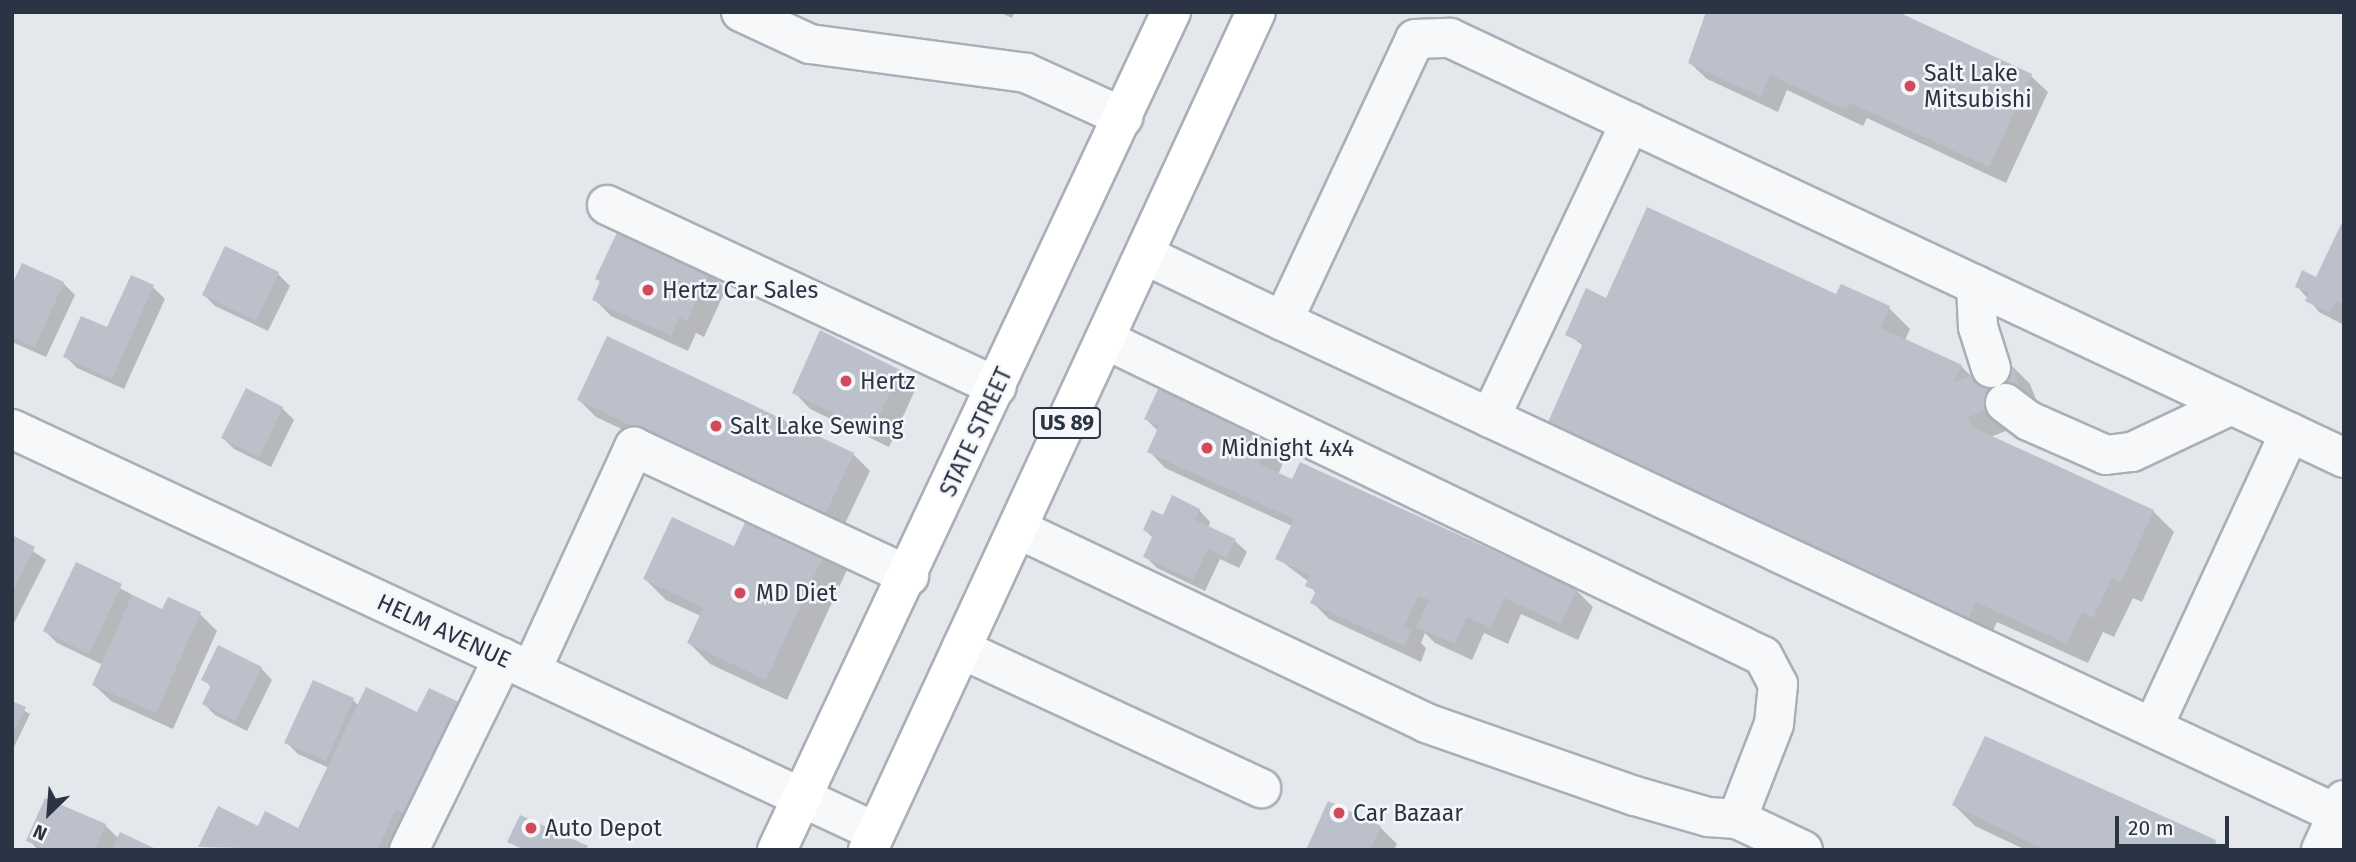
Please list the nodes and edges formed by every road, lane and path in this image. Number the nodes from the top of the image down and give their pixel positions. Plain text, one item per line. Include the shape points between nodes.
1 (741, 12) edge
2 (1171, 12) edge
3 (1256, 12) edge
4 (1123, 117) junction
5 (1630, 123) junction
6 (607, 205) dead end
7 (1145, 255) junction
8 (1976, 285) junction
9 (1283, 321) junction
10 (1106, 340) junction
11 (1991, 368) dead end
12 (997, 387) junction
13 (2005, 403) dead end
14 (2232, 405) junction
15 (1490, 418) junction
16 (12, 429) edge
17 (2290, 432) junction
18 (2344, 458) edge
19 (1018, 529) junction
20 (909, 576) junction
21 (961, 649) junction
22 (517, 665) junction
23 (2153, 727) junction
24 (1261, 788) dead end
25 (802, 798) junction
26 (1737, 819) junction
27 (2330, 832) edge
28 (872, 841) edge
29 (409, 850) edge
30 (777, 850) edge
31 (1803, 850) edge

1 - 4 street via 810,44 1026,73
2 - 4 main road, STATE STREET
3 - 7 main road, US 89
4 - 12 main road, STATE STREET
5 - 8 street
5 - 9 street via 1450,38 1415,39
5 - 15 street
6 - 12 street
7 - 9 street
7 - 10 main road, US 89
8 - 11 street via 1978,327
8 - 14 street
9 - 15 street
10 - 19 main road, US 89
10 - 26 street via 1763,656 1778,684 1774,724
12 - 20 main road, STATE STREET
13 - 14 street via 2029,421 2106,455 2132,452
14 - 17 street
15 - 23 street
16 - 22 street, HELM AVENUE
17 - 18 street
17 - 23 street
19 - 21 main road, US 89
19 - 26 street via 1426,723 1635,796 1708,817
20 - 22 street via 634,447
20 - 25 main road, STATE STREET
21 - 24 street
21 - 28 main road, US 89
22 - 25 street, HELM AVENUE
22 - 29 street
23 - 27 street
25 - 28 street, HELM AVENUE
25 - 30 main road, STATE STREET
26 - 31 street

